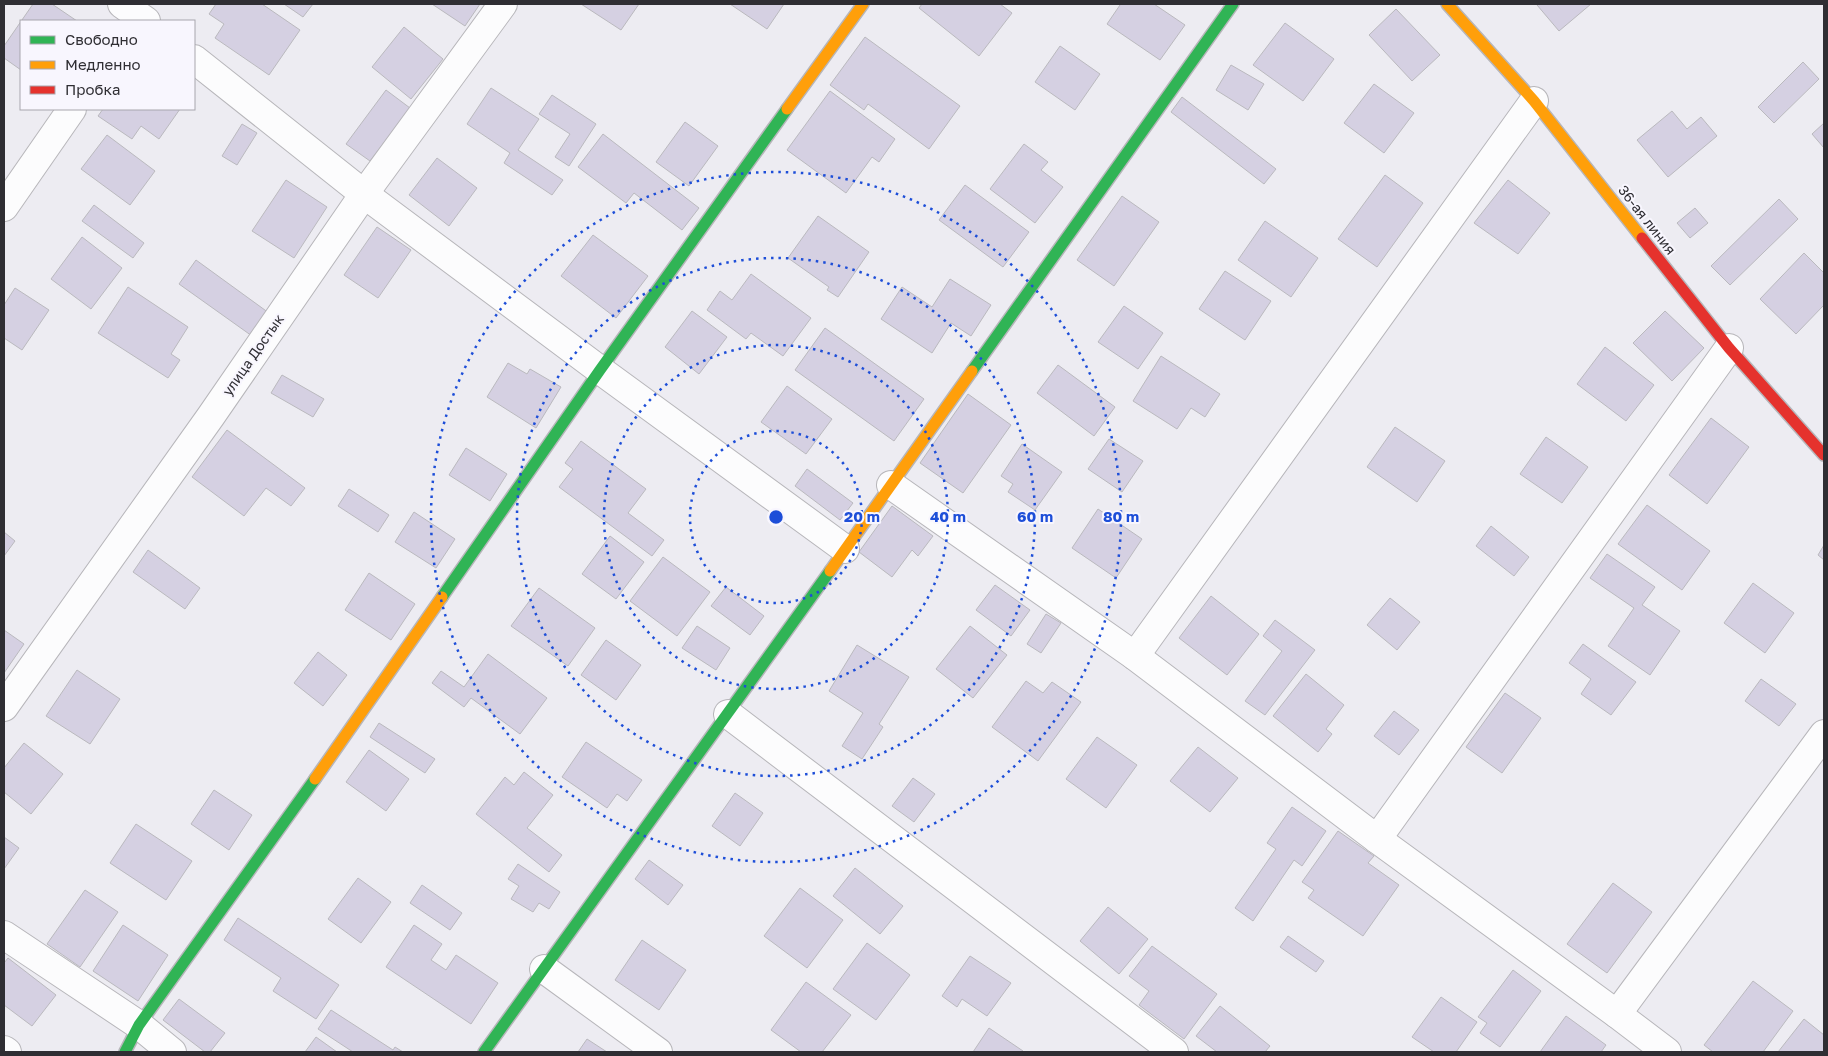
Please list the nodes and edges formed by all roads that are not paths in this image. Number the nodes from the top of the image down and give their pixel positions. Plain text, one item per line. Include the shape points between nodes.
1 (503, 4) edge
2 (863, 4) edge
3 (1233, 4) edge
4 (1447, 4) edge
5 (195, 60) edge
6 (1534, 101) junction
7 (71, 110) edge
8 (364, 194) junction
9 (4, 207) edge
10 (1729, 348) junction
11 (600, 370) junction
12 (1824, 455) edge
13 (891, 485) junction
14 (845, 549) junction
15 (1135, 656) junction
16 (4, 707) edge
17 (728, 714) junction
18 (1824, 734) edge
19 (1377, 839) junction
20 (4, 935) edge
21 (544, 969) junction
22 (1617, 1014) junction
23 (139, 1025) junction
24 (4, 1050) edge
25 (8, 1052) edge
26 (125, 1052) edge
27 (172, 1052) edge
28 (484, 1052) edge
29 (658, 1052) edge
30 (1174, 1052) edge
31 (1667, 1052) edge

1 - 8 street, улица Достык
2 - 11 street
3 - 13 street
4 - 6 street, 36-ая линия
5 - 8 street
6 - 10 street, 36-ая линия
6 - 15 street
7 - 9 street
8 - 11 street
8 - 16 street, улица Достык
10 - 12 street, 36-ая линия
10 - 19 street
11 - 14 street
11 - 23 street via 270,844
13 - 14 street
13 - 15 street
14 - 17 street
15 - 19 street
17 - 21 street
17 - 30 street
18 - 22 street
19 - 22 street
20 - 23 street
21 - 28 street
21 - 29 street
22 - 31 street
23 - 26 street
23 - 27 street
24 - 25 street

